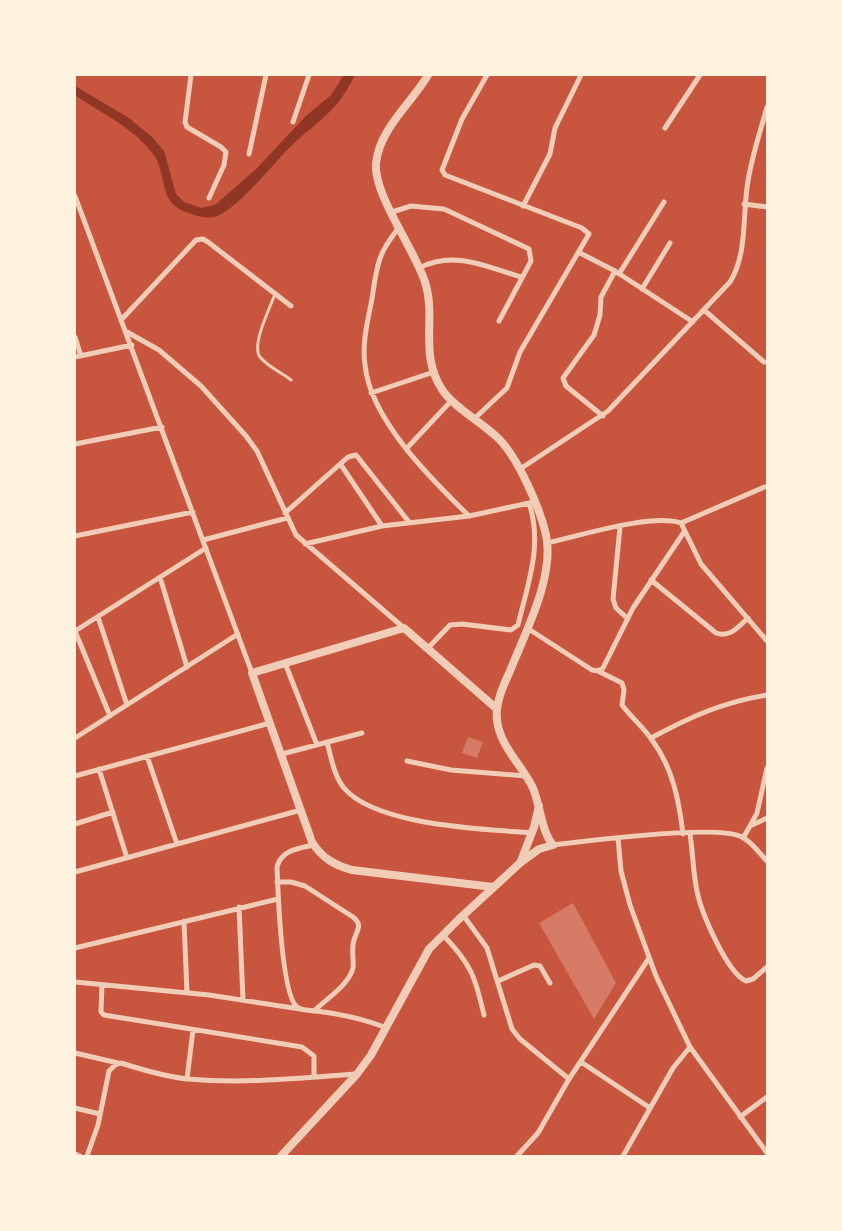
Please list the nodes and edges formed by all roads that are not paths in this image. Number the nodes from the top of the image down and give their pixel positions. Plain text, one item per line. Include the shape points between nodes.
1 (191, 75) edge
2 (266, 75) edge
3 (309, 75) edge
4 (428, 75) edge
5 (488, 75) edge
6 (581, 75) edge
7 (700, 75) edge
8 (766, 111) edge
9 (293, 122) dead end
10 (665, 128) dead end
11 (249, 154) dead end
12 (75, 196) edge
13 (209, 198) dead end
14 (664, 202) dead end
15 (744, 204) junction
16 (524, 206) junction
17 (767, 206) edge
18 (392, 212) junction
19 (399, 226) junction
20 (670, 243) dead end
21 (580, 253) junction
22 (419, 268) junction
23 (617, 273) junction
24 (521, 277) junction
25 (642, 289) junction
26 (275, 294) junction
27 (291, 306) dead end
28 (704, 310) junction
29 (122, 319) junction
30 (499, 321) dead end
31 (693, 322) junction
32 (127, 332) junction
33 (75, 337) edge
34 (132, 345) junction
35 (81, 356) junction
36 (75, 357) edge
37 (764, 362) dead end
38 (434, 372) junction
39 (291, 380) dead end
40 (371, 393) junction
41 (452, 400) junction
42 (602, 416) junction
43 (475, 418) junction
44 (162, 427) junction
45 (75, 444) edge
46 (407, 448) junction
47 (341, 464) junction
48 (520, 469) junction
49 (767, 486) edge
50 (531, 503) junction
51 (193, 512) junction
52 (286, 516) junction
53 (469, 516) junction
54 (409, 522) junction
55 (680, 523) junction
56 (382, 526) junction
57 (620, 527) junction
58 (684, 532) junction
59 (75, 536) edge
60 (203, 540) junction
61 (547, 543) junction
62 (305, 544) junction
63 (206, 548) junction
64 (160, 577) junction
65 (651, 580) junction
66 (98, 617) junction
67 (627, 618) junction
68 (748, 618) junction
69 (404, 628) junction
70 (527, 628) junction
71 (75, 631) edge
72 (238, 634) junction
73 (767, 641) edge
74 (427, 649) junction
75 (285, 663) junction
76 (187, 667) junction
77 (598, 671) junction
78 (252, 673) junction
79 (767, 695) edge
80 (128, 705) junction
81 (497, 709) junction
82 (110, 716) junction
83 (270, 723) junction
84 (362, 733) dead end
85 (75, 738) edge
86 (651, 738) junction
87 (327, 742) junction
88 (317, 745) junction
89 (282, 754) junction
90 (147, 756) junction
91 (407, 761) dead end
92 (767, 768) edge
93 (99, 769) junction
94 (75, 776) edge
95 (526, 776) junction
96 (539, 804) junction
97 (301, 810) junction
98 (113, 812) junction
99 (767, 818) edge
100 (75, 824) edge
101 (750, 826) junction
102 (532, 833) junction
103 (683, 834) junction
104 (690, 834) junction
105 (618, 838) junction
106 (743, 838) junction
107 (177, 844) junction
108 (314, 845) junction
109 (553, 845) junction
110 (127, 858) junction
111 (767, 861) edge
112 (520, 863) junction
113 (75, 872) edge
114 (277, 882) junction
115 (493, 887) junction
116 (278, 899) junction
117 (239, 907) junction
118 (463, 915) junction
119 (184, 921) junction
120 (443, 935) junction
121 (75, 948) edge
122 (649, 958) junction
123 (767, 967) edge
124 (498, 981) junction
125 (75, 982) edge
126 (550, 983) dead end
127 (102, 985) junction
128 (187, 993) junction
129 (242, 1000) junction
130 (303, 1009) junction
131 (314, 1011) junction
132 (484, 1015) dead end
133 (387, 1028) junction
134 (193, 1030) junction
135 (690, 1047) junction
136 (75, 1053) edge
137 (581, 1062) junction
138 (121, 1064) junction
139 (357, 1074) junction
140 (314, 1077) junction
141 (187, 1079) junction
142 (569, 1080) junction
143 (767, 1097) edge
144 (75, 1108) edge
145 (650, 1108) junction
146 (100, 1114) junction
147 (740, 1117) junction
148 (767, 1153) edge
149 (75, 1154) edge
150 (80, 1156) edge
151 (87, 1156) edge
152 (281, 1156) edge
153 (517, 1156) edge
154 (623, 1156) edge

1 - 13 street via 187,127 226,152 224,165
2 - 11 street
3 - 9 street
4 - 18 street via 389,128 378,156 377,179
5 - 16 street via 462,119 442,170 445,175
6 - 16 street via 554,128 550,154
7 - 10 street
8 - 15 street
12 - 29 street
14 - 23 street
15 - 17 street
15 - 28 street via 738,269
16 - 21 street via 587,231 588,239
18 - 19 street
18 - 24 street via 411,206 444,209 526,247 532,258
19 - 22 street
19 - 40 street via 380,257 366,333 365,364
20 - 25 street
21 - 23 street
21 - 43 street via 523,347 507,388
22 - 24 street via 437,260 454,259
22 - 38 street via 428,295 428,354
23 - 25 street
23 - 42 street via 601,297 594,335 564,378 566,386
24 - 30 street
25 - 31 street
26 - 27 street
26 - 29 street via 208,242 196,240
26 - 39 lane via 257,351 263,361
28 - 31 street
28 - 37 street
29 - 32 street
31 - 42 street
32 - 34 street
32 - 52 street via 184,368 246,436 263,462
33 - 35 street
34 - 35 street
34 - 44 street
35 - 36 street
38 - 40 street
38 - 41 street via 443,391
40 - 46 street via 381,413
41 - 43 street
41 - 46 street
42 - 48 street
43 - 48 street via 511,452
44 - 45 street
44 - 51 street
46 - 53 street
47 - 52 street
47 - 54 street via 352,455 359,458
47 - 56 street
48 - 50 street
49 - 55 street
50 - 53 street
50 - 61 street via 542,522
50 - 74 street via 536,528 535,549 518,625 511,630 450,625
51 - 59 street
51 - 60 street
52 - 60 street
52 - 62 street
53 - 54 street
54 - 56 street
55 - 57 street via 650,521
55 - 58 street
56 - 62 street
57 - 61 street
57 - 67 street via 613,599 616,608
58 - 65 street
58 - 68 street via 701,564
60 - 63 street
61 - 70 street via 545,572
62 - 69 street
63 - 64 street
63 - 72 street
64 - 66 street
64 - 76 street
65 - 67 street
65 - 68 street via 716,633 734,631
66 - 71 street
66 - 80 street
67 - 77 street via 606,664
68 - 73 street
69 - 74 street
69 - 75 street
70 - 77 street
70 - 81 street
71 - 82 street
72 - 76 street
72 - 78 street
74 - 81 street
75 - 78 street
75 - 88 street
76 - 80 street
77 - 86 street via 622,682 622,706
78 - 83 street
79 - 86 street via 698,713
80 - 82 street
81 - 95 street via 502,740
82 - 85 street
83 - 89 street
83 - 90 street
84 - 87 street
86 - 103 street via 664,758 674,786
87 - 88 street
87 - 102 street via 339,781 346,790 384,812 421,822
88 - 89 street
89 - 97 street
90 - 93 street
90 - 107 street
91 - 95 street via 433,768
92 - 101 street via 757,814
93 - 94 street
93 - 98 street
95 - 96 street
96 - 102 street
96 - 109 street via 546,835
97 - 107 street
97 - 108 street
98 - 100 street
98 - 110 street
99 - 101 street
101 - 106 street
102 - 112 street
103 - 104 street
103 - 105 street
104 - 106 street
104 - 123 street via 697,891 733,971 746,981
105 - 109 street
105 - 122 street via 621,871
106 - 111 street
107 - 110 street
108 - 114 street via 282,855 276,867
108 - 115 street via 332,863 352,870
109 - 112 street via 539,848
110 - 113 street
112 - 115 street
114 - 116 street
114 - 131 street via 305,886 353,916 359,926 350,977
115 - 118 street
116 - 117 street
116 - 130 street via 288,988 293,1001
117 - 119 street
117 - 129 street
118 - 120 street
118 - 124 street via 487,948
119 - 121 street
119 - 128 street
120 - 132 street via 472,970
120 - 133 street via 429,949
122 - 135 street
122 - 137 street
124 - 126 street via 534,965 540,966
124 - 142 street via 512,1029 520,1040
125 - 127 street
127 - 128 street
127 - 134 street via 99,1006 104,1015
128 - 129 street
129 - 130 street
130 - 131 street
131 - 133 street via 366,1020
133 - 139 street
134 - 140 street via 302,1047 314,1056
134 - 141 street
135 - 145 street via 673,1068
135 - 147 street
136 - 138 street
137 - 142 street
137 - 145 street
138 - 141 street
138 - 146 street via 109,1071
139 - 140 street
139 - 152 street
140 - 141 street
142 - 153 street via 538,1133
143 - 147 street
144 - 146 street
145 - 154 street
146 - 151 street
147 - 148 street
149 - 150 street

